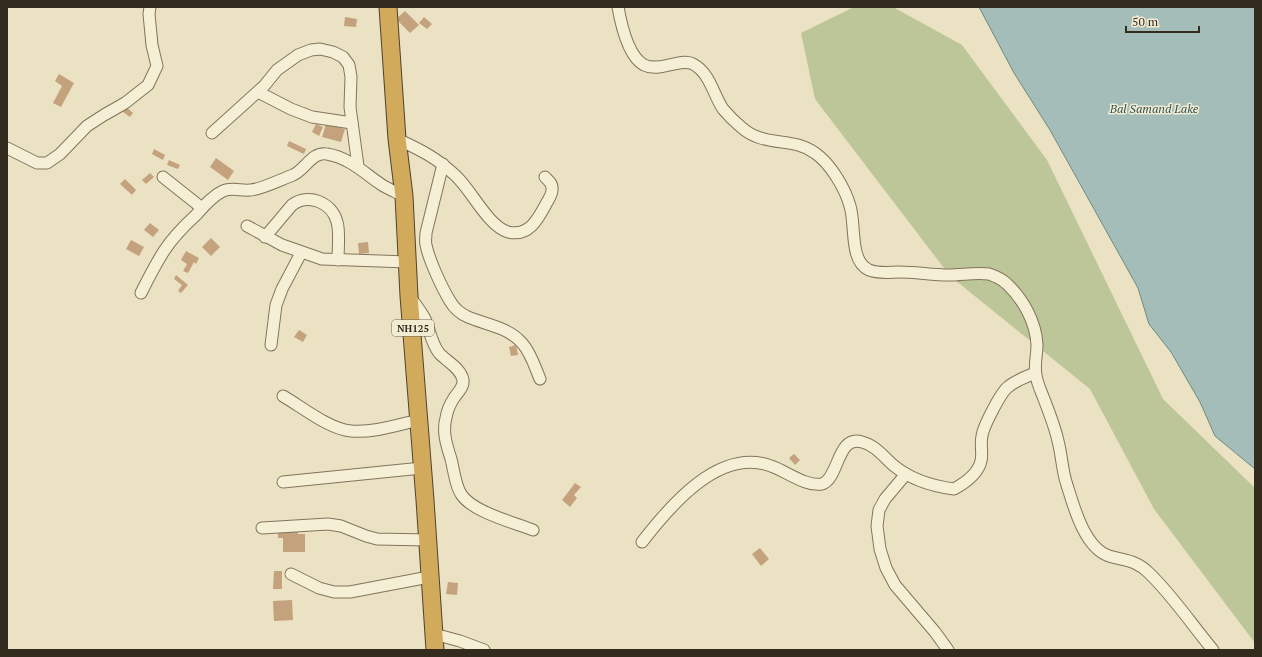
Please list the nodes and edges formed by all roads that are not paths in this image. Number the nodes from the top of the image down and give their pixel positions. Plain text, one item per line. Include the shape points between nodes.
1 (150, 7) edge
2 (388, 7) edge
3 (618, 7) edge
4 (258, 92) junction
5 (352, 123) junction
6 (212, 133) dead end
7 (397, 139) junction
8 (7, 148) edge
9 (443, 164) junction
10 (358, 166) junction
11 (163, 177) dead end
12 (545, 177) dead end
13 (404, 196) junction
14 (202, 208) junction
15 (246, 226) dead end
16 (265, 237) junction
17 (302, 253) junction
18 (338, 260) junction
19 (408, 262) junction
20 (140, 294) dead end
21 (409, 296) junction
22 (271, 345) dead end
23 (1035, 373) junction
24 (540, 379) dead end
25 (283, 396) dead end
26 (419, 420) junction
27 (422, 468) junction
28 (906, 474) junction
29 (283, 482) dead end
30 (262, 528) dead end
31 (533, 530) dead end
32 (427, 540) junction
33 (642, 542) dead end
34 (291, 574) dead end
35 (429, 578) junction
36 (434, 642) edge
37 (484, 650) edge
38 (948, 650) edge
39 (1214, 650) edge

1 - 8 street via 152,45 157,66 148,85 126,103 87,126 60,154 47,163 37,163
2 - 7 highway, NH125
3 - 23 street via 628,44 635,57 644,65 656,68 688,62 694,64 708,80 724,110 742,128 755,137 801,145 817,154 833,171 850,206 857,257 862,266 871,271 883,272 991,275 1007,284 1021,300 1035,329
4 - 5 street via 312,117
4 - 5 street via 278,70 298,55 320,49 333,52 343,57 350,65
4 - 6 street
5 - 10 street
7 - 9 street
7 - 13 highway, NH125
9 - 12 street via 458,178 487,217 507,232 518,233 529,228 537,220 551,195 550,181
9 - 24 street via 426,233 430,259 450,302 458,311 467,317 498,326 514,336 531,356
10 - 13 street via 383,186
10 - 14 street via 345,159 326,153 320,154 294,174 258,189 222,192
11 - 14 street
13 - 19 highway, NH125
14 - 20 street via 164,251
15 - 16 street
16 - 17 street
16 - 18 street via 296,201 306,198 317,200 332,210 337,222
17 - 18 street via 322,259
17 - 22 street via 276,305
18 - 19 street
19 - 21 highway, NH125
21 - 26 highway, NH125
21 - 31 street via 423,315 438,352 462,377 461,388 449,407 444,430 460,493 475,508
23 - 28 street via 1015,381 1002,394 982,435 981,460 971,478 954,489 918,481
23 - 39 street via 1059,442 1067,485 1090,543 1098,551 1138,564 1148,571
25 - 26 street via 336,428 351,432
26 - 27 highway, NH125
27 - 29 street
27 - 32 highway, NH125
28 - 33 street via 877,450 861,441 849,444 842,451 824,483 809,483 771,466 746,462 721,470 697,484 665,514
28 - 38 street via 879,510 877,526 880,549 895,585
30 - 32 street via 328,524 377,539
32 - 35 highway, NH125
34 - 35 street via 319,588 334,592 350,592
35 - 36 highway, NH125
36 - 37 street via 460,641

